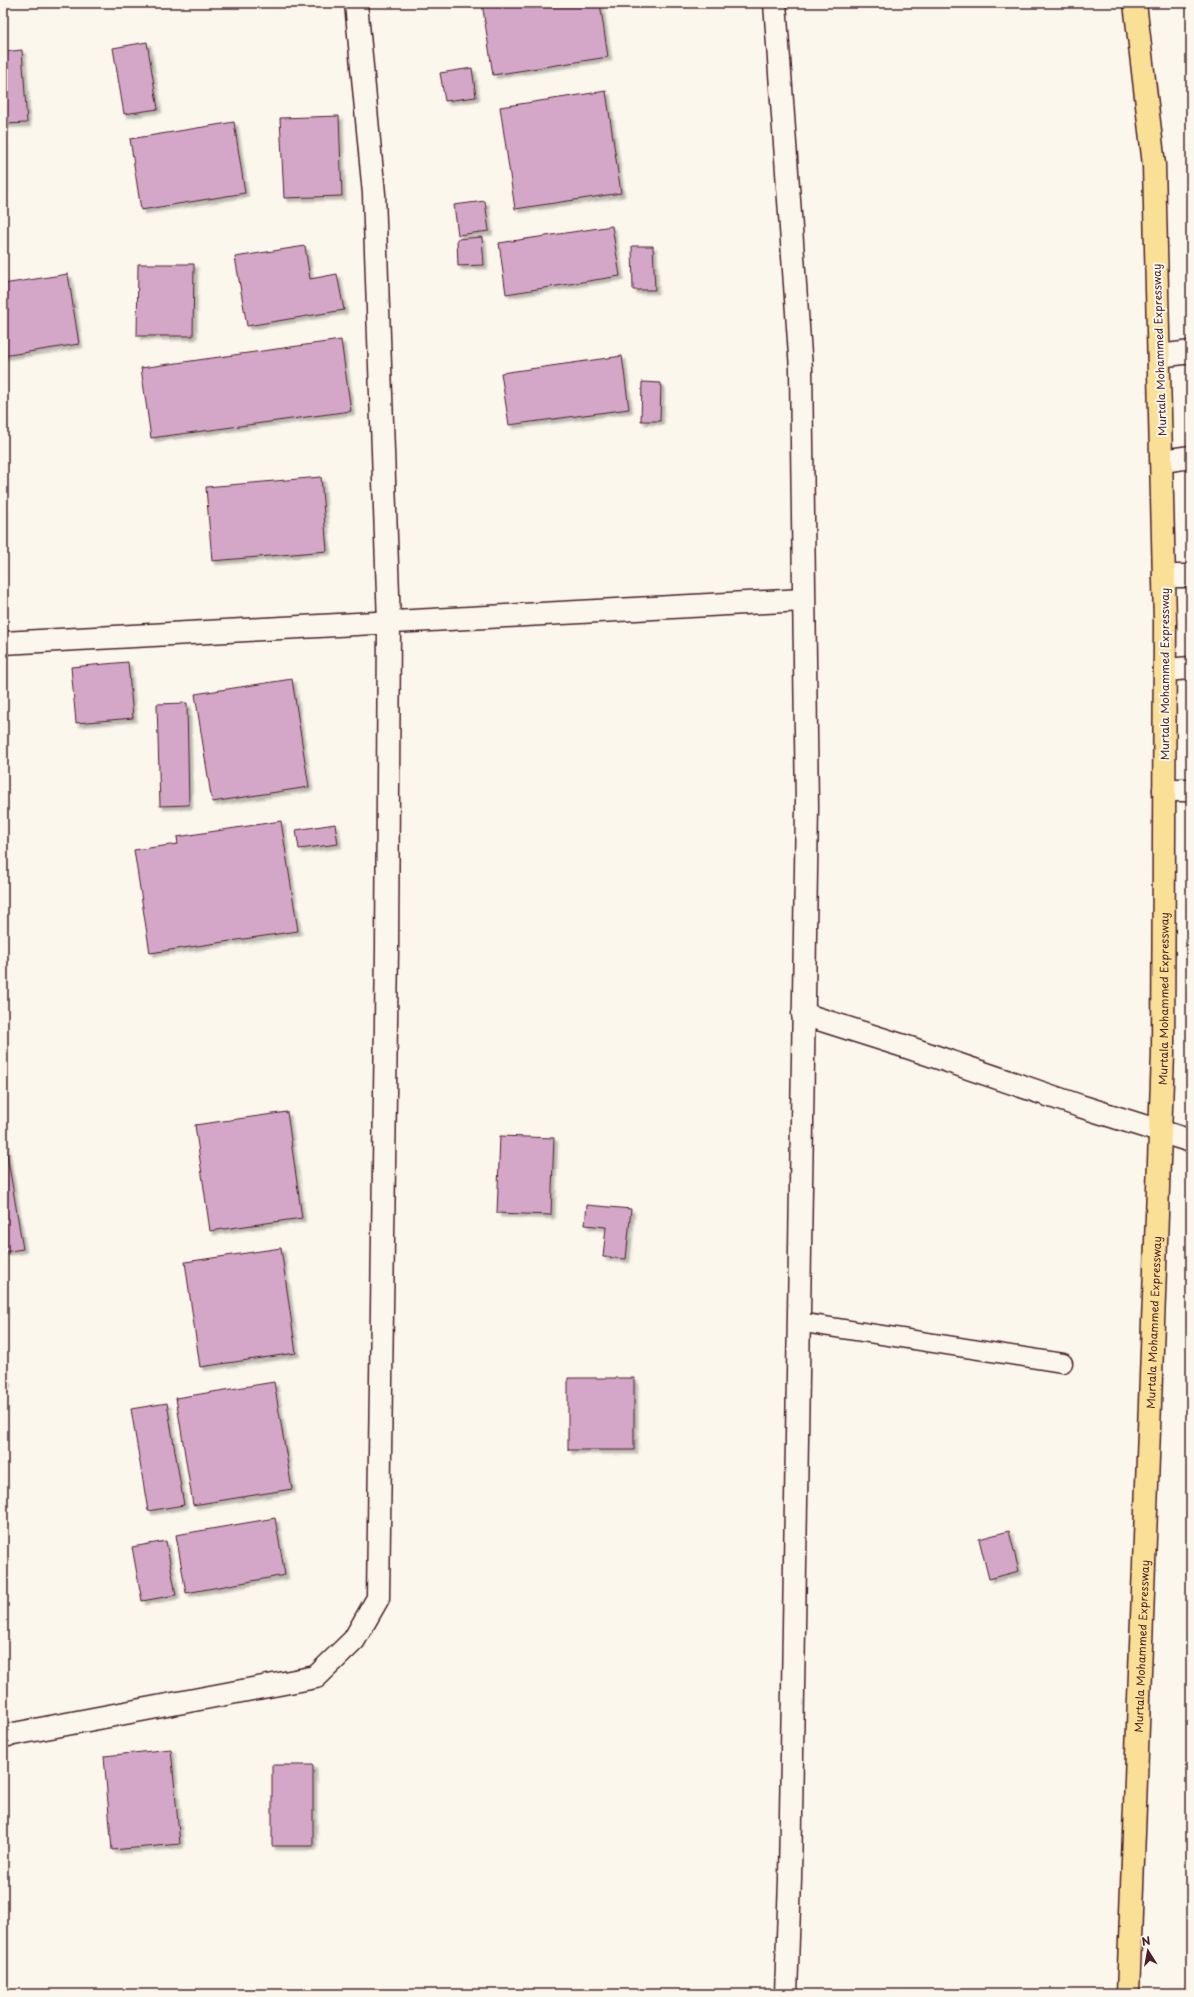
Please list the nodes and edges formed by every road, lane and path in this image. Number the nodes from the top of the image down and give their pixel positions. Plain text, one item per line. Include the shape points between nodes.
1 (356, 3) edge
2 (775, 3) edge
3 (1135, 3) edge
4 (1191, 352) edge
5 (1159, 356) junction
6 (1191, 457) edge
7 (1162, 461) junction
8 (1164, 576) junction
9 (1191, 576) edge
10 (803, 600) junction
11 (390, 623) junction
12 (3, 643) edge
13 (1191, 668) edge
14 (1165, 670) junction
15 (1164, 790) junction
16 (1191, 790) edge
17 (803, 1014) junction
18 (1160, 1131) junction
19 (1191, 1141) edge
20 (798, 1322) junction
21 (1063, 1363) dead end
22 (3, 1736) edge
23 (786, 1994) edge
24 (1128, 1994) edge

1 - 11 street via 374,194
2 - 10 street via 800,349
3 - 5 main road, Murtala Mohammed Expressway via 1154,165
4 - 5 street
5 - 7 main road, Murtala Mohammed Expressway
6 - 7 street
7 - 8 main road, Murtala Mohammed Expressway
8 - 9 street
8 - 14 main road, Murtala Mohammed Expressway
10 - 11 street
10 - 17 street via 807,807
11 - 12 street
11 - 22 street via 378,1598 354,1640 316,1677
13 - 14 street
14 - 15 main road, Murtala Mohammed Expressway
15 - 16 street
15 - 18 main road, Murtala Mohammed Expressway via 1163,1054
17 - 18 street
17 - 20 street
18 - 19 street
18 - 24 main road, Murtala Mohammed Expressway
20 - 21 lane
20 - 23 street

